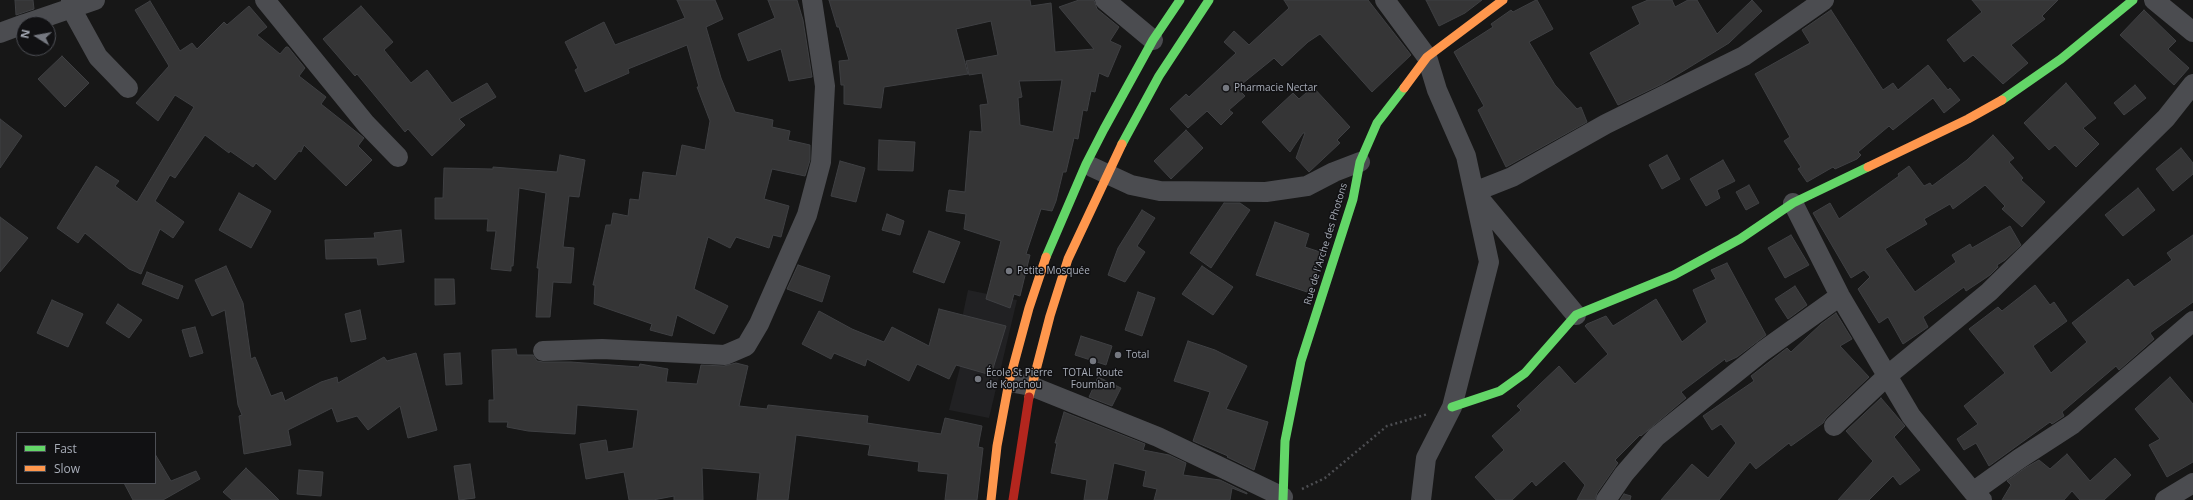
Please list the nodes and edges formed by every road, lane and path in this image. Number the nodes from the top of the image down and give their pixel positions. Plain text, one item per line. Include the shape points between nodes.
1 (95, 0) edge
2 (265, 0) edge
3 (812, 0) edge
4 (1105, 0) edge
5 (1180, 0) edge
6 (1209, 0) edge
7 (1385, 0) edge
8 (1503, 0) edge
9 (1824, 0) edge
10 (2133, 0) edge
11 (2154, 0) edge
12 (71, 4) edge
13 (43, 16) edge
14 (16, 27) edge
15 (0, 32) edge
16 (2193, 32) edge
17 (1153, 40) junction
18 (1427, 57) junction
19 (2193, 84) edge
20 (128, 88) dead end
21 (398, 158) dead end
22 (1360, 162) junction
23 (1086, 164) junction
24 (1106, 174) junction
25 (1474, 192) junction
26 (1793, 203) junction
27 (1840, 296) junction
28 (1576, 315) junction
29 (2193, 321) edge
30 (544, 351) dead end
31 (1887, 376) junction
32 (1009, 382) junction
33 (1031, 386) junction
34 (1452, 407) junction
35 (1834, 426) dead end
36 (2193, 483) edge
37 (1978, 496) edge
38 (1283, 498) edge
39 (991, 500) edge
40 (1012, 500) edge
41 (1421, 500) edge
42 (1606, 500) edge
43 (2165, 500) edge

1 - 12 street
2 - 21 street via 366,124
3 - 30 street via 825,86 821,162 807,215 759,324 746,346 725,355 602,349
4 - 17 street
5 - 17 main road
6 - 24 main road via 1159,76
7 - 18 street
8 - 18 main road, Rue de l'Arche des Photons
9 - 25 street via 1744,56 1606,124 1512,178
10 - 26 main road via 2061,59 2007,97 1968,119
11 - 16 street
12 - 13 street
12 - 20 street via 98,57
14 - 15 street
17 - 23 main road
18 - 22 main road, Rue de l'Arche des Photons via 1377,123
18 - 25 street via 1437,90 1466,156
19 - 31 street via 2166,118 1989,292
22 - 24 street via 1307,186 1266,192 1160,191 1131,185
22 - 38 main road, Rue de l'Arche des Photons via 1353,199 1301,361 1285,441
23 - 24 street
23 - 32 main road via 1048,250
24 - 33 main road via 1068,259
25 - 28 street
25 - 34 street via 1489,262
26 - 27 street
26 - 28 main road via 1740,239 1674,275
27 - 31 street
27 - 42 street via 1763,351 1656,437 1624,474
28 - 34 main road via 1525,373 1500,391
29 - 37 street via 2073,424 2019,458
31 - 35 street
31 - 37 street via 1911,416
32 - 33 street
32 - 39 main road via 997,446
33 - 38 street via 1158,437
33 - 40 main road
34 - 38 path via 1387,426 1325,478
34 - 41 street via 1426,458
36 - 43 street

